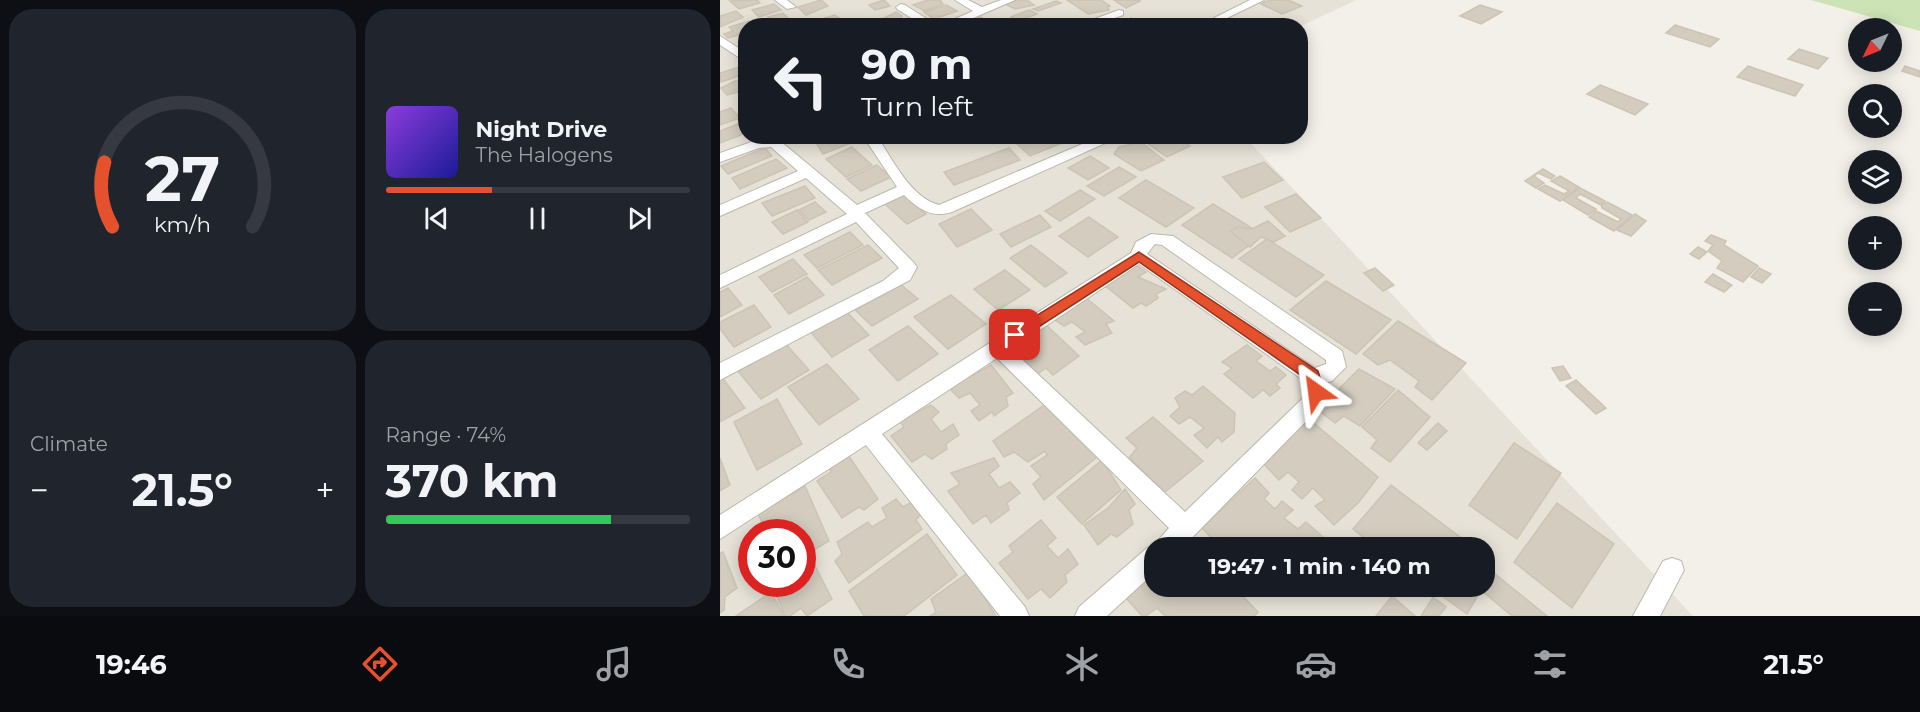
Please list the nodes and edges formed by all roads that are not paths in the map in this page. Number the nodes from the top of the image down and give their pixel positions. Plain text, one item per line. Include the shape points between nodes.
1 (780, 0) edge
2 (960, 0) edge
3 (1010, 0) edge
4 (1259, 0) edge
5 (790, 7) dead end
6 (901, 7) dead end
7 (981, 10) junction
8 (1119, 13) dead end
9 (920, 18) edge
10 (962, 18) edge
11 (1104, 18) edge
12 (1219, 18) dead end
13 (720, 39) edge
14 (738, 53) edge
15 (757, 144) edge
16 (775, 144) edge
17 (876, 144) edge
18 (1096, 144) edge
19 (720, 158) edge
20 (809, 171) junction
21 (907, 188) junction
22 (720, 211) edge
23 (857, 214) junction
24 (1139, 256) junction
25 (720, 282) edge
26 (997, 348) junction
27 (720, 372) edge
28 (1312, 376) junction
29 (867, 431) junction
30 (720, 528) edge
31 (1186, 528) junction
32 (1177, 537) edge
33 (1144, 566) edge
34 (1672, 570) dead end
35 (1016, 616) edge
36 (1088, 616) edge
37 (1646, 616) edge

1 - 5 street
2 - 7 street
3 - 7 street
4 - 12 street
6 - 9 street
7 - 10 street
8 - 11 street
13 - 14 street
15 - 19 street
16 - 20 street
17 - 21 street
18 - 21 street via 956,206 937,210 922,203
20 - 22 street
20 - 23 street
21 - 23 street
23 - 25 street
23 - 27 street via 908,267 904,276
24 - 26 street
24 - 28 street
24 - 28 street via 1146,241 1157,237 1167,240 1335,356 1336,367 1324,375
26 - 29 street
26 - 31 street
28 - 31 street via 1316,392 1309,405
29 - 30 street
29 - 35 street
31 - 32 street
33 - 36 street
34 - 37 street

